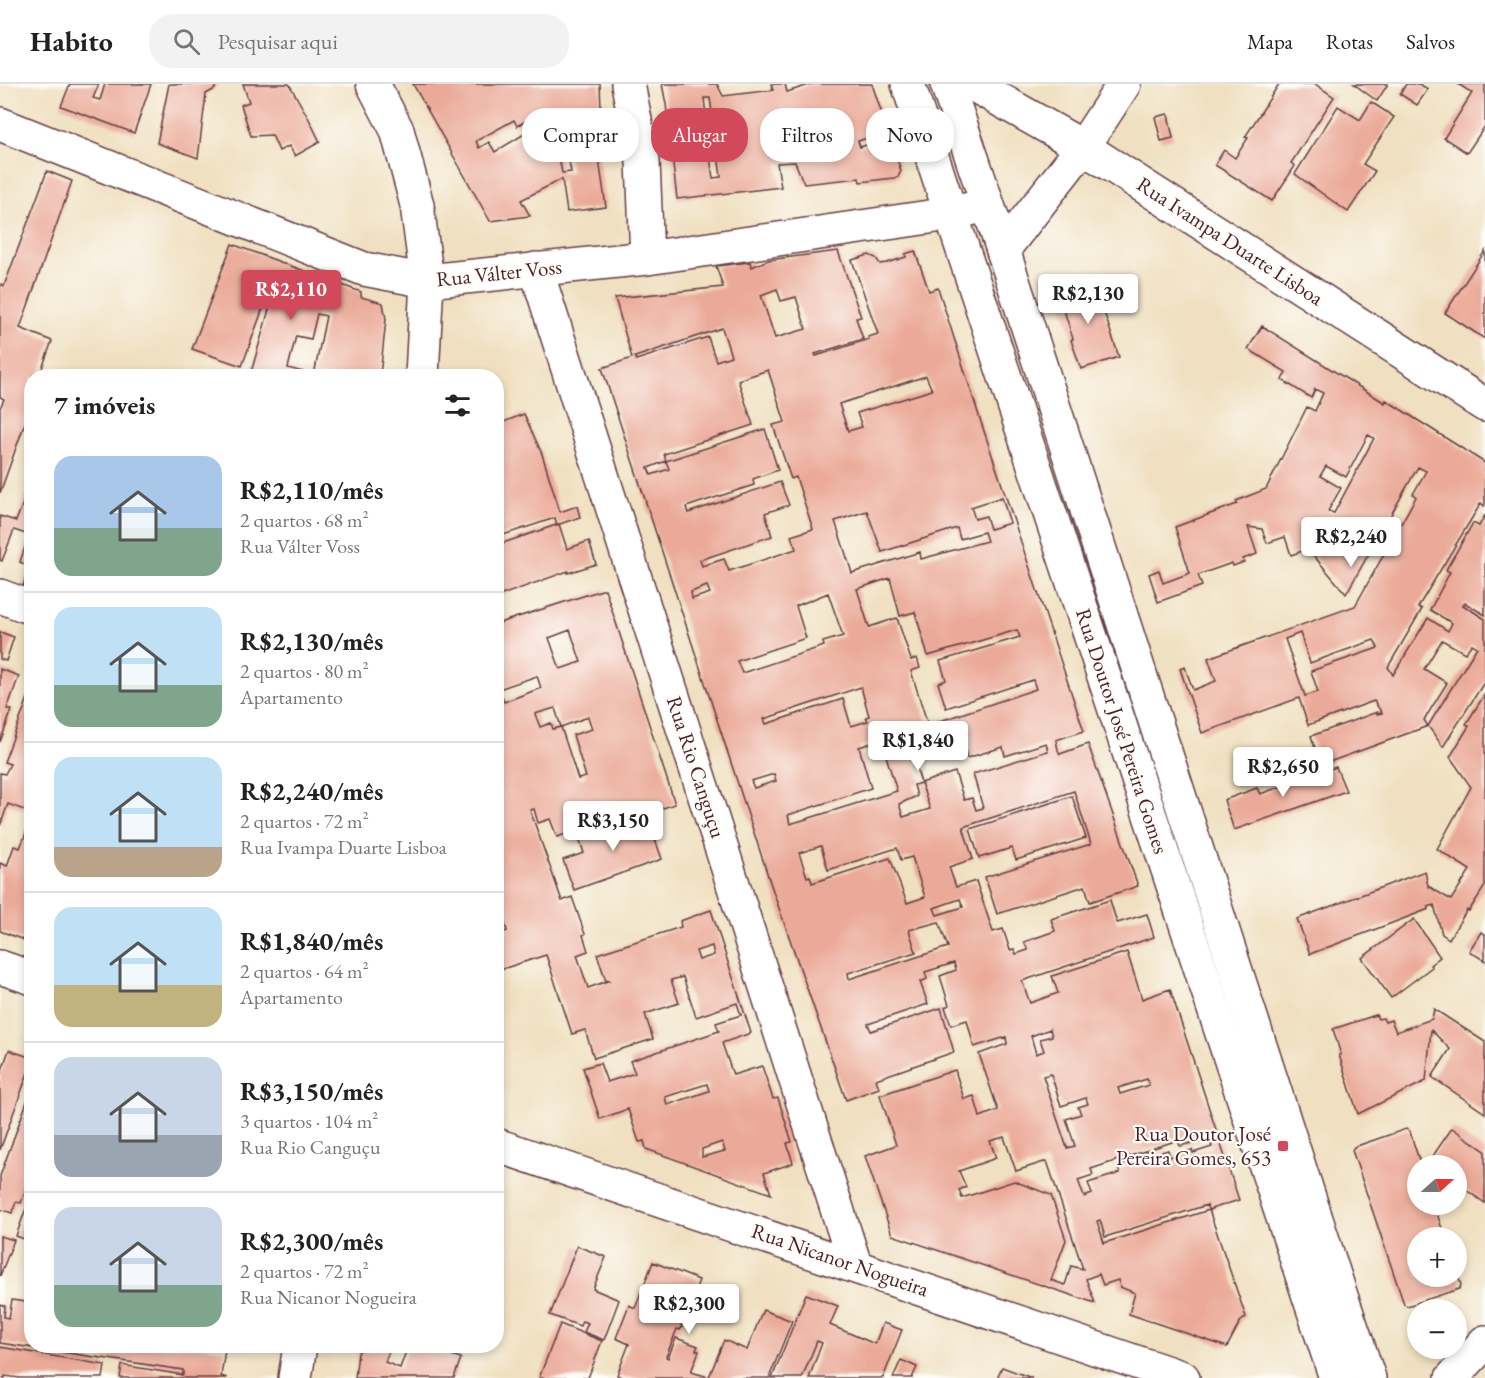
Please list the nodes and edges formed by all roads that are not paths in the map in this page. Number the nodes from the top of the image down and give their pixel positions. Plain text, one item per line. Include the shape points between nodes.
1 (372, 84) edge
2 (628, 84) edge
3 (908, 84) edge
4 (947, 84) edge
5 (972, 84) edge
6 (1124, 84) edge
7 (0, 124) edge
8 (1083, 147) junction
9 (986, 205) junction
10 (951, 214) junction
11 (1003, 250) junction
12 (647, 258) junction
13 (536, 269) junction
14 (427, 281) junction
15 (422, 369) edge
16 (1485, 405) edge
17 (0, 596) edge
18 (24, 605) edge
19 (0, 967) edge
20 (24, 975) edge
21 (504, 1148) edge
22 (855, 1265) junction
23 (1485, 1342) edge
24 (299, 1353) edge
25 (295, 1378) edge
26 (1183, 1378) edge
27 (1336, 1378) edge
28 (1370, 1378) edge
29 (1452, 1378) edge

1 - 14 street via 397,130 403,151 417,205
2 - 12 street via 643,161
3 - 10 street, Rua Doutor José Pereira Gomes
4 - 9 street, Rua Doutor José Pereira Gomes
5 - 8 street, Rua Ivampa Duarte Lisboa
6 - 8 street
7 - 14 street, Rua Válter Voss via 364,269
8 - 11 street
8 - 16 street, Rua Ivampa Duarte Lisboa
9 - 10 street, Rua Válter Voss
9 - 11 street, Rua Doutor José Pereira Gomes
10 - 12 street, Rua Válter Voss
10 - 27 street, Rua Doutor José Pereira Gomes
11 - 28 street, Rua Doutor José Pereira Gomes
12 - 13 street, Rua Válter Voss
13 - 14 street, Rua Válter Voss
13 - 22 street, Rua Rio Canguçu
14 - 15 street
17 - 18 street
19 - 20 street
21 - 22 street, Rua Nicanor Nogueira
22 - 26 street, Rua Nicanor Nogueira
23 - 29 street
24 - 25 street

